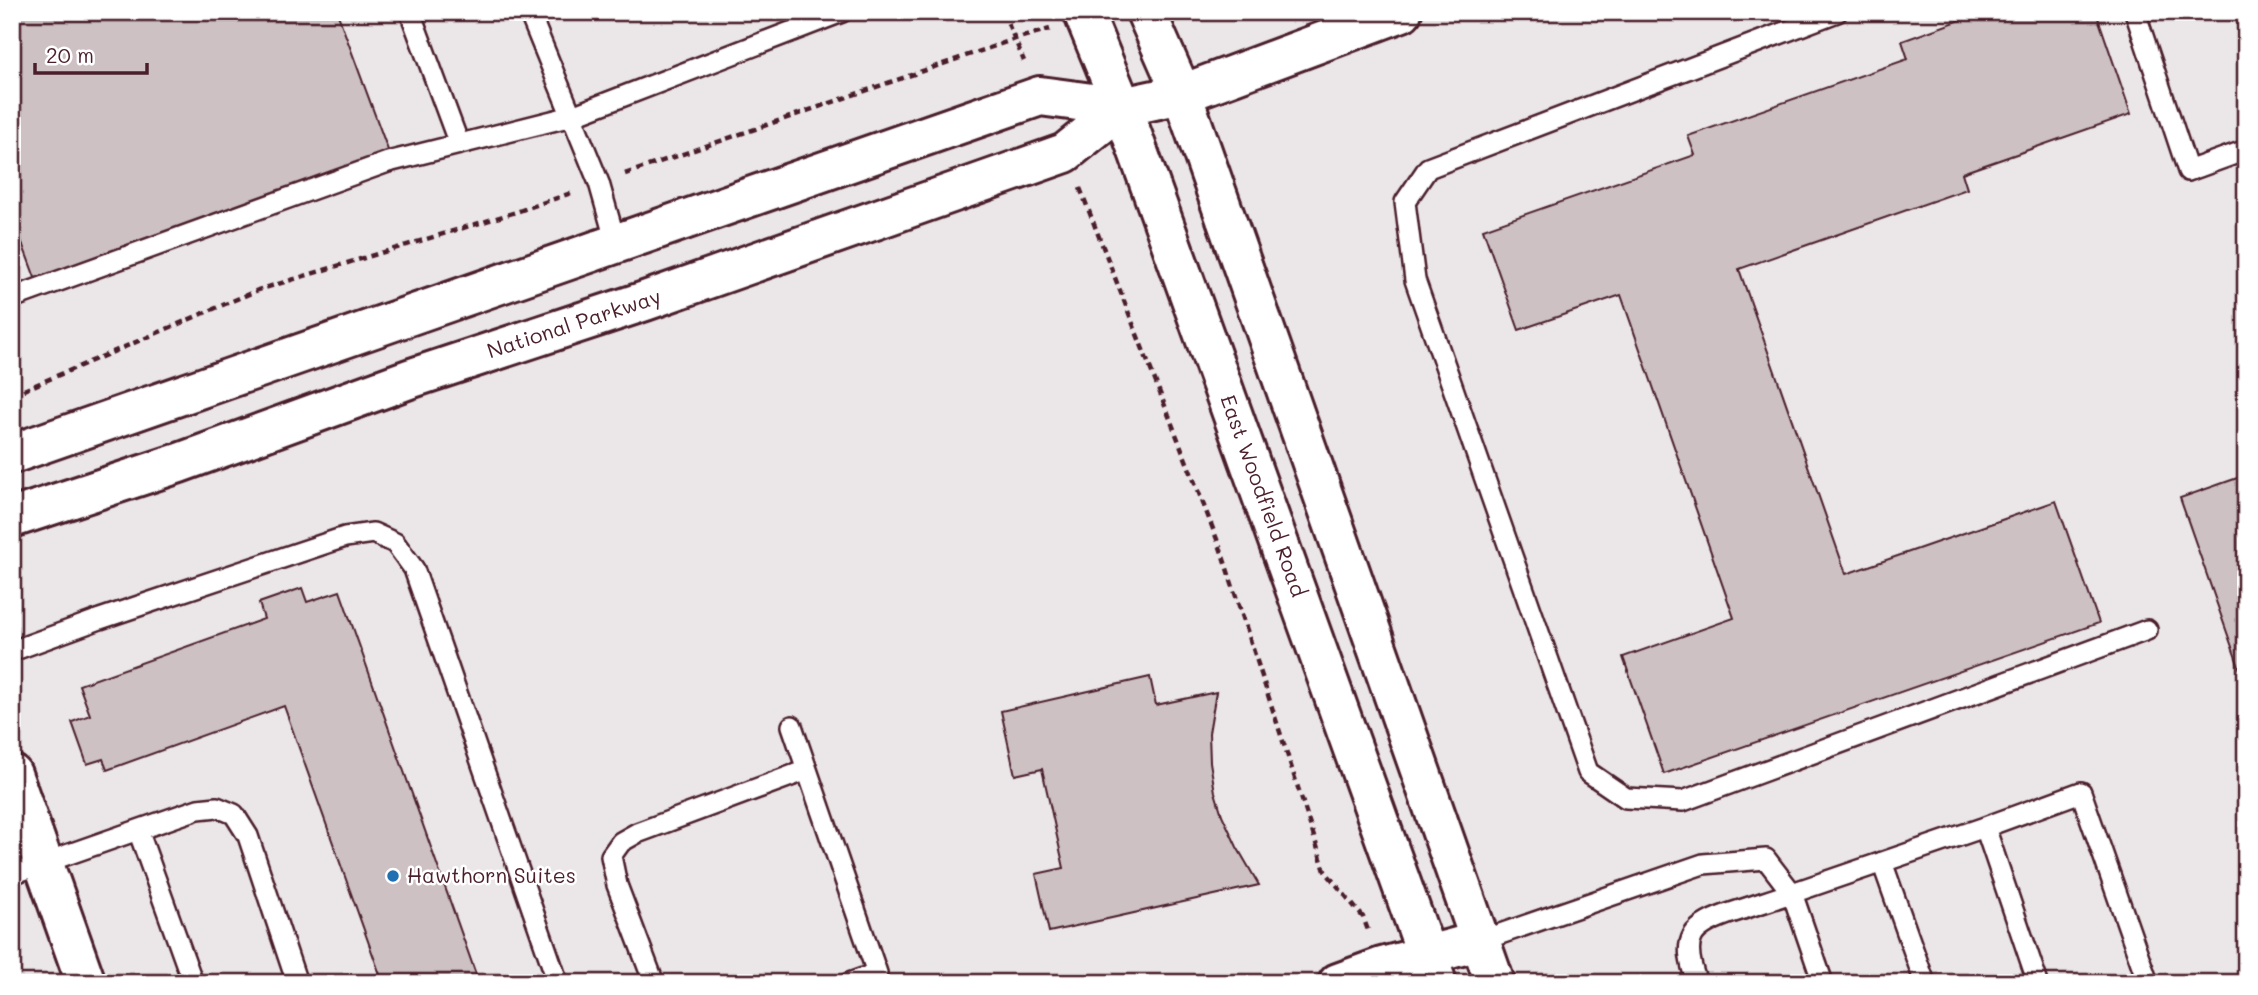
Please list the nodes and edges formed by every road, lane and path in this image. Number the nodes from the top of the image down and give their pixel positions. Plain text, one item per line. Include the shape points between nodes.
1 (410, 12) edge
2 (528, 12) edge
3 (842, 12) edge
4 (1003, 12) edge
5 (1083, 12) edge
6 (1146, 12) edge
7 (1402, 12) edge
8 (1837, 12) edge
9 (2135, 12) edge
10 (1182, 94) junction
11 (1122, 107) junction
12 (572, 116) junction
13 (459, 144) junction
14 (2246, 150) edge
15 (599, 183) junction
16 (1087, 203) dead end
17 (616, 243) junction
18 (12, 298) edge
19 (12, 394) edge
20 (12, 454) edge
21 (12, 518) edge
22 (2147, 630) dead end
23 (12, 651) edge
24 (792, 726) dead end
25 (807, 770) junction
26 (12, 774) edge
27 (1985, 827) junction
28 (138, 830) junction
29 (1882, 862) junction
30 (28, 868) edge
31 (1792, 893) junction
32 (1480, 941) junction
33 (1382, 967) junction
34 (1432, 970) edge
35 (879, 978) edge
36 (86, 983) edge
37 (193, 983) edge
38 (298, 983) edge
39 (558, 983) edge
40 (653, 983) edge
41 (849, 983) edge
42 (1338, 983) edge
43 (1495, 983) edge
44 (1697, 983) edge
45 (1823, 983) edge
46 (1925, 983) edge
47 (2038, 983) edge
48 (2148, 983) edge

1 - 13 lane
2 - 12 lane
3 - 12 lane
4 - 15 path via 1015,39
5 - 11 street, East Woodfield Road
6 - 10 street
7 - 10 street, National Parkway
8 - 22 lane via 1428,169 1405,202 1415,281 1588,772 1626,799 1683,801
9 - 14 lane via 2188,171
10 - 11 street, National Parkway
10 - 32 street
11 - 17 street, National Parkway via 1040,96
11 - 21 street, National Parkway via 1065,153
11 - 34 street, East Woodfield Road
12 - 13 lane
12 - 15 lane
13 - 18 lane via 388,162
15 - 17 lane
15 - 19 path via 258,290
16 - 33 path via 1220,547 1325,871 1363,917
17 - 20 street, National Parkway
23 - 39 lane via 345,537 373,533 395,542 414,569
24 - 25 lane
25 - 35 lane
25 - 40 lane via 621,842 611,856 617,885
26 - 30 street
27 - 29 lane
27 - 47 lane
27 - 48 lane via 2081,792
28 - 30 lane
28 - 37 lane
28 - 38 lane via 198,809 217,807 234,814 248,836
29 - 31 lane
29 - 46 lane
30 - 36 street
31 - 32 lane via 1766,859 1703,864
31 - 44 lane via 1705,922 1692,937 1688,960
31 - 45 lane
32 - 34 street
32 - 43 street
33 - 34 street
33 - 42 street
35 - 41 lane

